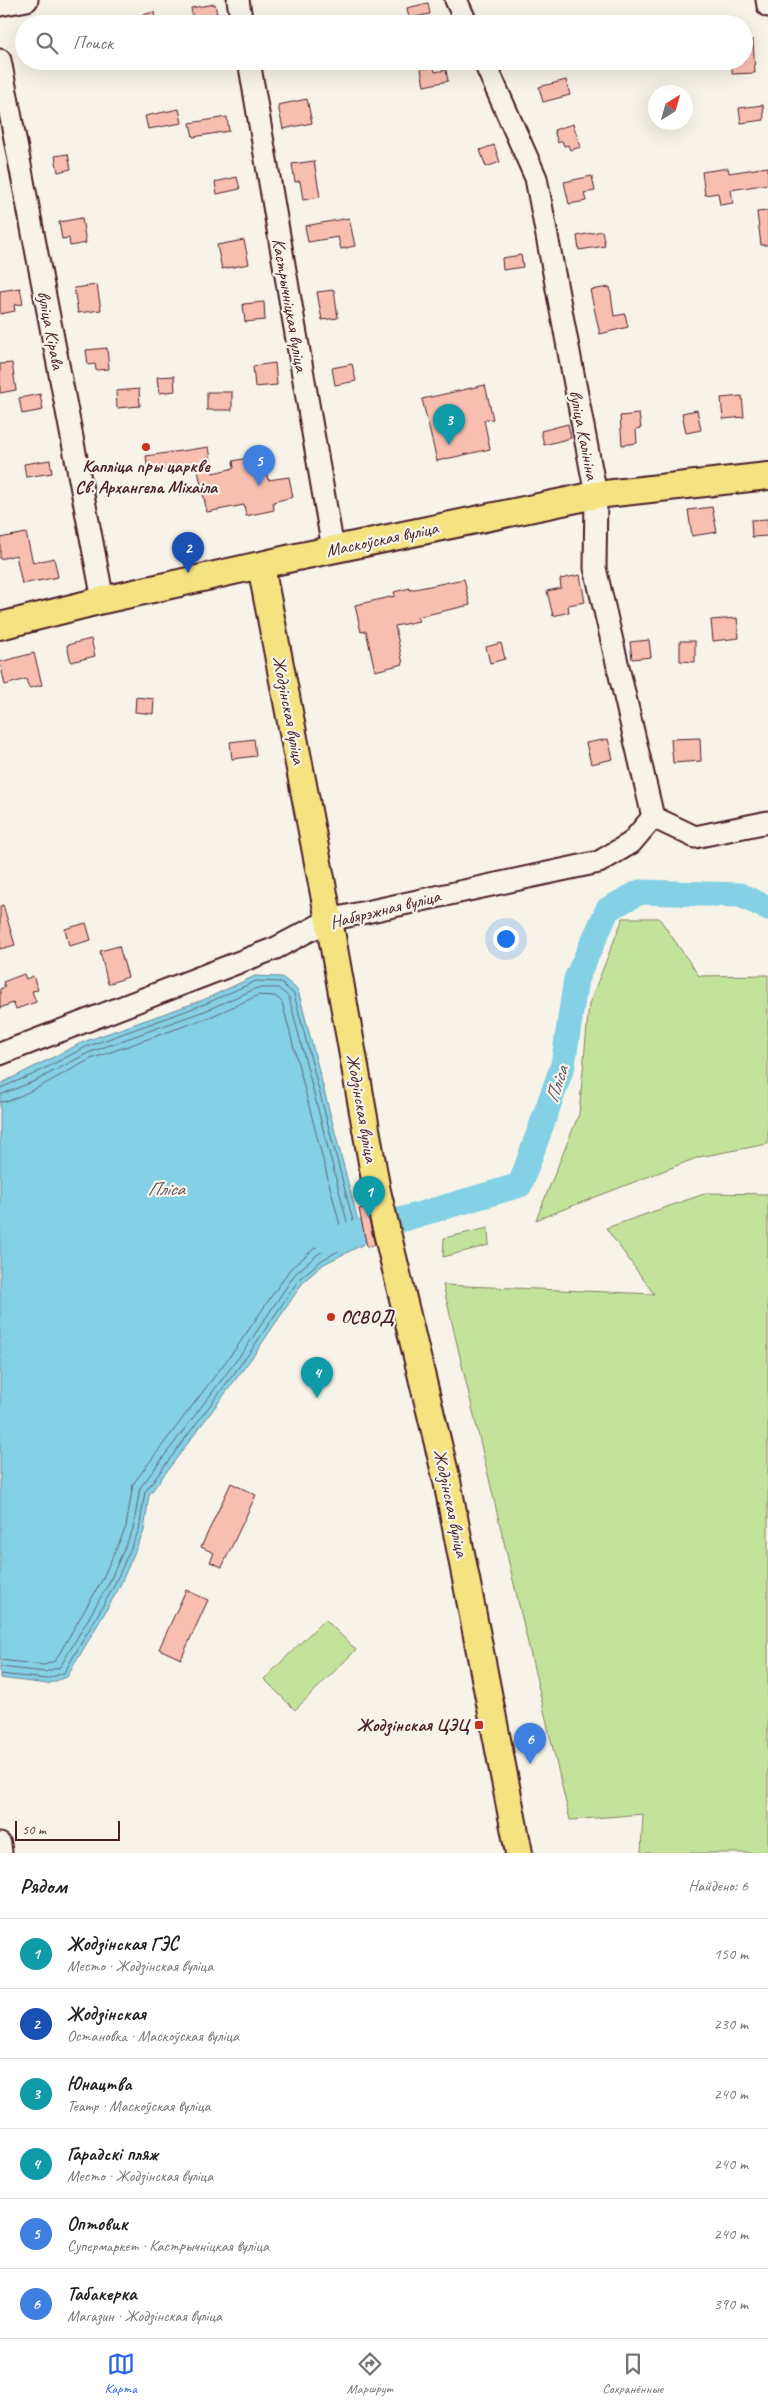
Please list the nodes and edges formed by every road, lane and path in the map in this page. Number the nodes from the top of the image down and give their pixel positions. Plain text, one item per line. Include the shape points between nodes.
1 (27, 0) edge
2 (238, 0) edge
3 (456, 0) edge
4 (767, 0) edge
5 (0, 6) edge
6 (768, 6) edge
7 (240, 15) edge
8 (463, 15) edge
9 (0, 60) edge
10 (250, 70) edge
11 (488, 70) edge
12 (768, 476) edge
13 (596, 495) junction
14 (333, 549) junction
15 (261, 566) junction
16 (103, 600) junction
17 (0, 626) edge
18 (653, 817) junction
19 (768, 822) edge
20 (329, 920) junction
21 (0, 1054) edge
22 (0, 1844) edge
23 (1, 1853) edge
24 (519, 1853) edge

1 - 5 street
2 - 7 street
3 - 8 street
4 - 6 street
9 - 16 street, вуліца Кірава
10 - 14 street, Кастрычніцкая вуліца
11 - 13 street, вуліца Калініна via 536,178
12 - 13 main road, Маскоўская вуліца
13 - 14 main road, Маскоўская вуліца
13 - 18 street, вуліца Калініна via 595,568
14 - 15 main road, Маскоўская вуліца
15 - 16 main road, Маскоўская вуліца
15 - 20 main road, Жодзінская вуліца
16 - 17 main road, Маскоўская вуліца
18 - 19 street via 695,837
18 - 20 street, Набярэжная вуліца via 631,843 599,862
20 - 21 street, Набярэжная вуліца via 276,948
20 - 24 main road, Жодзінская вуліца via 377,1191 447,1480
22 - 23 street

